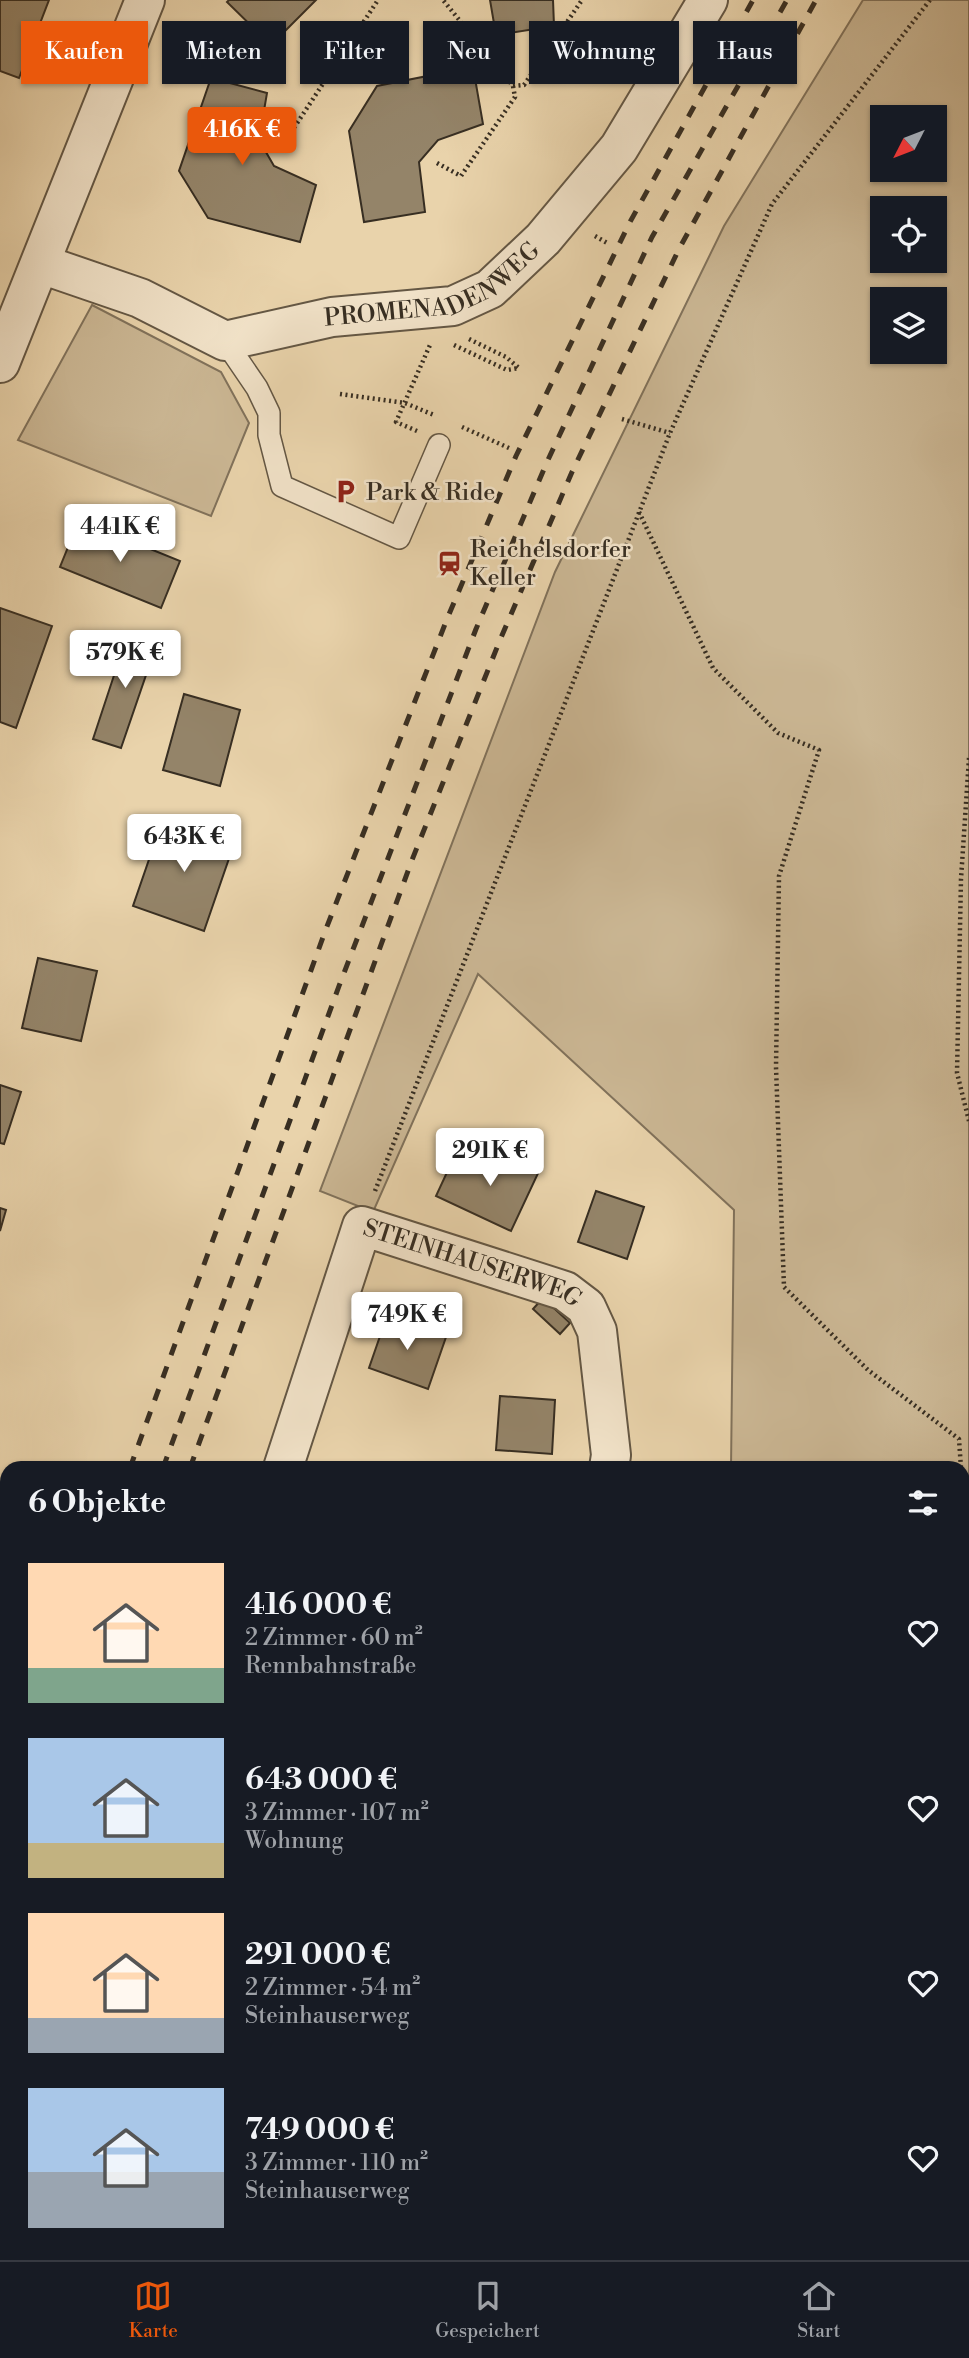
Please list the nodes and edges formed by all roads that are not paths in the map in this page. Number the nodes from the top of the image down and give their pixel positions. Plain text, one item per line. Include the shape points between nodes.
1 (145, 0) edge
2 (708, 0) edge
3 (41, 264) junction
4 (225, 341) junction
5 (0, 363) edge
6 (439, 445) dead end
7 (285, 1461) edge
8 (610, 1461) edge

1 - 3 street
2 - 4 street, PROMENADENWEG via 620,148 542,239 489,289 453,306 332,317
3 - 4 street via 140,298
3 - 5 street
4 - 6 lane via 269,413 268,435 282,486 399,538
7 - 8 street, STEINHAUSERWEG via 362,1226 565,1291 586,1307 597,1331

